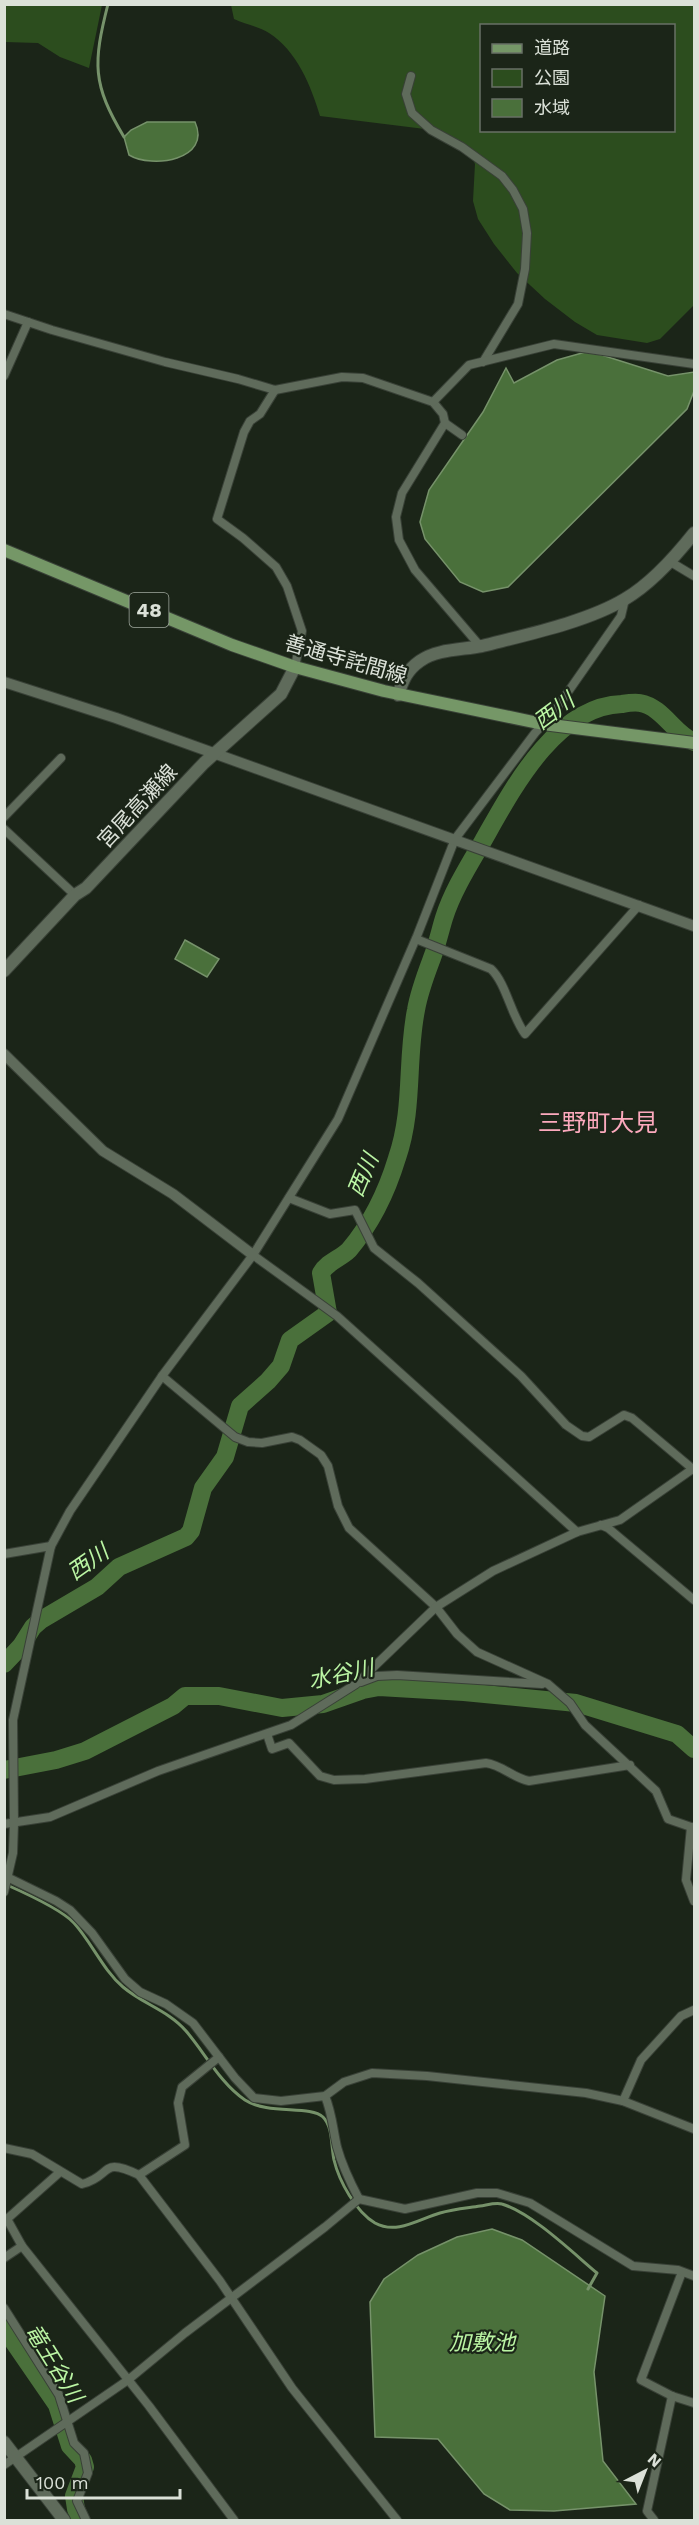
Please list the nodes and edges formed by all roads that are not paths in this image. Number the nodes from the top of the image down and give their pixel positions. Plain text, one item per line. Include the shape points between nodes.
1 (411, 76) dead end
2 (4, 314) edge
3 (28, 322) junction
4 (483, 362) junction
5 (694, 364) edge
6 (4, 376) edge
7 (275, 390) junction
8 (433, 402) junction
9 (446, 423) junction
10 (462, 435) dead end
11 (694, 533) edge
12 (4, 550) edge
13 (669, 561) junction
14 (694, 576) edge
15 (625, 599) junction
16 (480, 646) junction
17 (295, 667) junction
18 (4, 682) edge
19 (398, 695) junction
20 (543, 724) junction
21 (694, 743) edge
22 (214, 753) junction
23 (61, 759) dead end
24 (4, 817) edge
25 (4, 829) edge
26 (455, 839) junction
27 (75, 895) junction
28 (639, 905) junction
29 (694, 926) edge
30 (416, 939) junction
31 (4, 971) edge
32 (4, 1054) edge
33 (289, 1198) junction
34 (253, 1255) junction
35 (162, 1376) junction
36 (694, 1469) edge
37 (600, 1525) junction
38 (577, 1532) junction
39 (51, 1546) junction
40 (4, 1554) edge
41 (694, 1600) edge
42 (436, 1607) junction
43 (356, 1684) junction
44 (548, 1684) junction
45 (267, 1734) junction
46 (630, 1765) junction
47 (14, 1823) junction
48 (4, 1824) edge
49 (693, 1827) edge
50 (6, 1883) edge
51 (694, 1901) edge
52 (694, 2010) edge
53 (214, 2060) junction
54 (326, 2096) junction
55 (623, 2102) junction
56 (694, 2129) edge
57 (4, 2148) edge
58 (60, 2172) junction
59 (139, 2175) junction
60 (359, 2199) junction
61 (22, 2246) junction
62 (4, 2258) edge
63 (682, 2272) junction
64 (694, 2276) edge
65 (232, 2299) junction
66 (4, 2308) edge
67 (128, 2380) junction
68 (672, 2396) junction
69 (694, 2403) edge
70 (65, 2424) junction
71 (4, 2442) edge
72 (16, 2456) junction
73 (4, 2465) edge
74 (64, 2520) edge
75 (86, 2520) edge
76 (234, 2520) edge
77 (397, 2520) edge
78 (654, 2520) edge

1 - 4 street via 406,100 412,113 431,130 502,176 523,209 527,232 518,304
2 - 3 street
3 - 6 street
3 - 7 street
4 - 5 street via 554,344
4 - 8 street via 469,365
7 - 8 street via 342,377 363,378
7 - 17 street via 244,432 217,519 276,567 287,586 302,631
8 - 9 street
9 - 10 street
9 - 16 street via 402,493 396,516 399,540 415,570
11 - 13 main road
12 - 17 main road, 善通寺詫間線 / 48 via 232,645
13 - 14 street
13 - 15 main road
15 - 16 main road via 592,614
15 - 20 street via 621,616
16 - 19 main road via 422,660 410,669
17 - 19 main road, 善通寺詫間線 / 48
17 - 22 main road, 宮尾高瀬線 via 286,688
18 - 22 street
19 - 20 main road, 善通寺詫間線 / 48
20 - 21 main road, 善通寺詫間線 / 48
20 - 26 street
22 - 26 street
22 - 27 main road, 宮尾高瀬線
23 - 24 street
25 - 27 street
26 - 28 street
26 - 30 street
27 - 31 main road, 宮尾高瀬線
28 - 29 street
28 - 30 street via 525,1034 497,974
30 - 33 street via 338,1119
32 - 34 street via 103,1151 173,1194
33 - 34 street
33 - 36 street via 330,1214 355,1210 374,1248 521,1376 566,1425 582,1436 597,1434 624,1415
34 - 35 street
34 - 38 street via 337,1316
35 - 39 street via 70,1511
35 - 42 street via 235,1437 262,1443 292,1437 321,1455 349,1528
36 - 37 street via 620,1520
37 - 38 street
37 - 41 street
38 - 42 street via 494,1571
39 - 40 street
39 - 47 street via 13,1720
42 - 43 street
42 - 44 street via 477,1652
43 - 44 street via 377,1676 397,1675
43 - 45 street via 291,1725
44 - 46 street via 570,1703 585,1725
45 - 46 street via 272,1749 289,1743 320,1776 334,1780 486,1763 529,1781
45 - 47 street via 158,1771 50,1817
46 - 49 street via 656,1791 668,1819
47 - 48 street
47 - 50 street
49 - 51 street via 686,1880
50 - 53 street via 70,1910 125,1979 193,2023
52 - 55 street via 681,2016 641,2060
53 - 54 street via 254,2098 281,2101
53 - 59 street via 182,2087 178,2103 185,2145
54 - 55 street via 344,2082 372,2073 546,2088
54 - 60 street via 347,2178
55 - 56 street
57 - 58 street via 32,2154
58 - 59 street via 81,2184 111,2166
58 - 61 street via 7,2219
59 - 65 street
60 - 63 street via 405,2208 477,2193 498,2193 530,2203 633,2266
60 - 65 street
61 - 62 street
61 - 67 street
63 - 64 street
63 - 68 street via 641,2380
65 - 67 street
65 - 77 street via 292,2388
66 - 70 street via 53,2385
67 - 70 street
67 - 76 street
68 - 69 street
68 - 78 street via 647,2511
70 - 72 street
70 - 75 street via 87,2462 88,2473 77,2501
71 - 72 main road
72 - 73 street
72 - 74 main road

